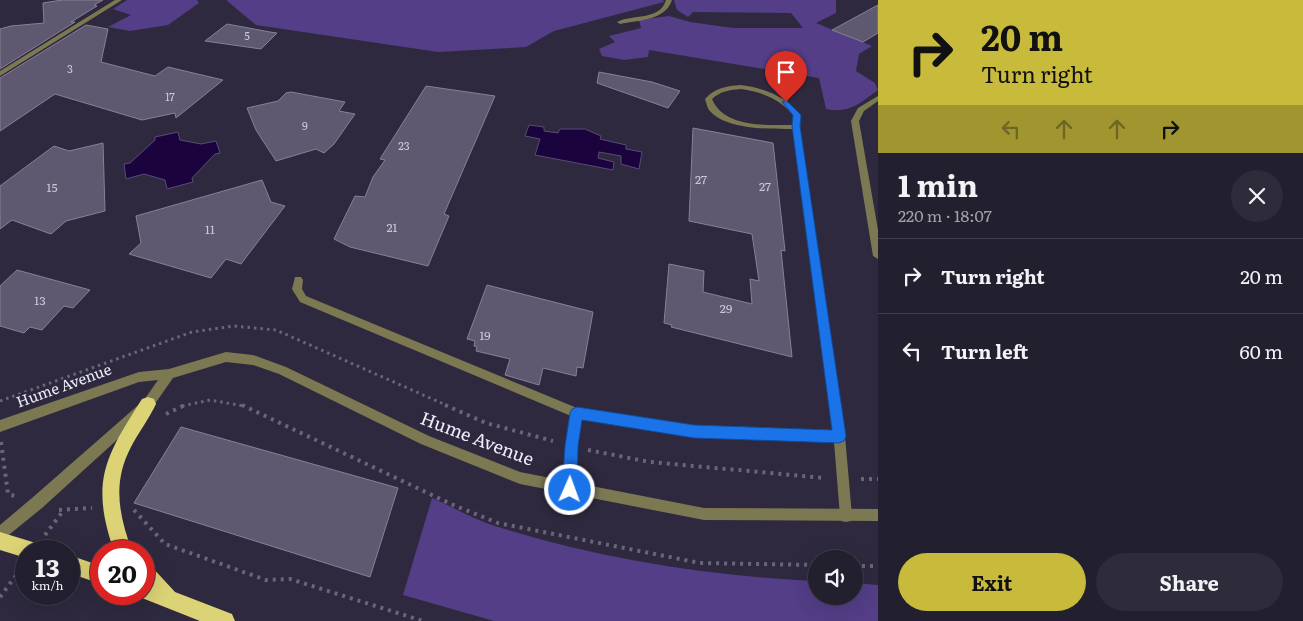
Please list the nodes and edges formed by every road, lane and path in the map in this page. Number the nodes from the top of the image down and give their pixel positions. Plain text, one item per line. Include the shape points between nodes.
1 (119, 0) edge
2 (669, 0) edge
3 (620, 22) dead end
4 (0, 74) edge
5 (878, 98) edge
6 (796, 126) junction
7 (878, 256) edge
8 (298, 280) dead end
9 (169, 374) junction
10 (0, 401) edge
11 (148, 404) junction
12 (577, 413) junction
13 (164, 415) dead end
14 (0, 426) edge
15 (0, 435) edge
16 (839, 436) junction
17 (572, 446) junction
18 (843, 479) junction
19 (878, 479) edge
20 (570, 490) junction
21 (8, 494) dead end
22 (127, 503) dead end
23 (63, 511) dead end
24 (846, 516) junction
25 (878, 516) edge
26 (0, 533) edge
27 (41, 540) edge
28 (118, 540) edge
29 (0, 541) edge
30 (15, 544) edge
31 (808, 565) edge
32 (863, 566) edge
33 (878, 566) edge
34 (15, 576) edge
35 (155, 584) edge
36 (155, 593) edge
37 (0, 597) edge
38 (171, 599) junction
39 (225, 621) edge
40 (423, 621) edge

1 - 4 street
2 - 3 street via 660,12
5 - 7 street via 861,110 855,121
6 - 6 street via 797,115 793,108 758,90 732,87 713,93 708,99 715,112 737,122 755,126
6 - 16 street
8 - 12 street via 297,289 303,299
9 - 11 street
9 - 14 street, Hume Avenue via 139,377
9 - 20 street, Hume Avenue via 226,357 253,360 282,370 425,440 520,478
10 - 17 path via 192,332 224,325 244,325 276,330 486,423
11 - 26 street
11 - 28 highway via 119,449 108,491
12 - 16 street via 694,431
12 - 17 street
13 - 31 path via 186,402 205,399 240,404 450,504 498,523 700,563
15 - 21 path
16 - 18 street
17 - 18 path via 650,462
17 - 20 street
18 - 19 path
18 - 24 street
20 - 24 street, Hume Avenue via 704,514
22 - 40 path via 165,544 266,580 290,579
23 - 27 path
24 - 25 street, Hume Avenue
29 - 30 highway
32 - 33 path
34 - 37 path
35 - 38 highway
36 - 38 highway
38 - 39 highway

